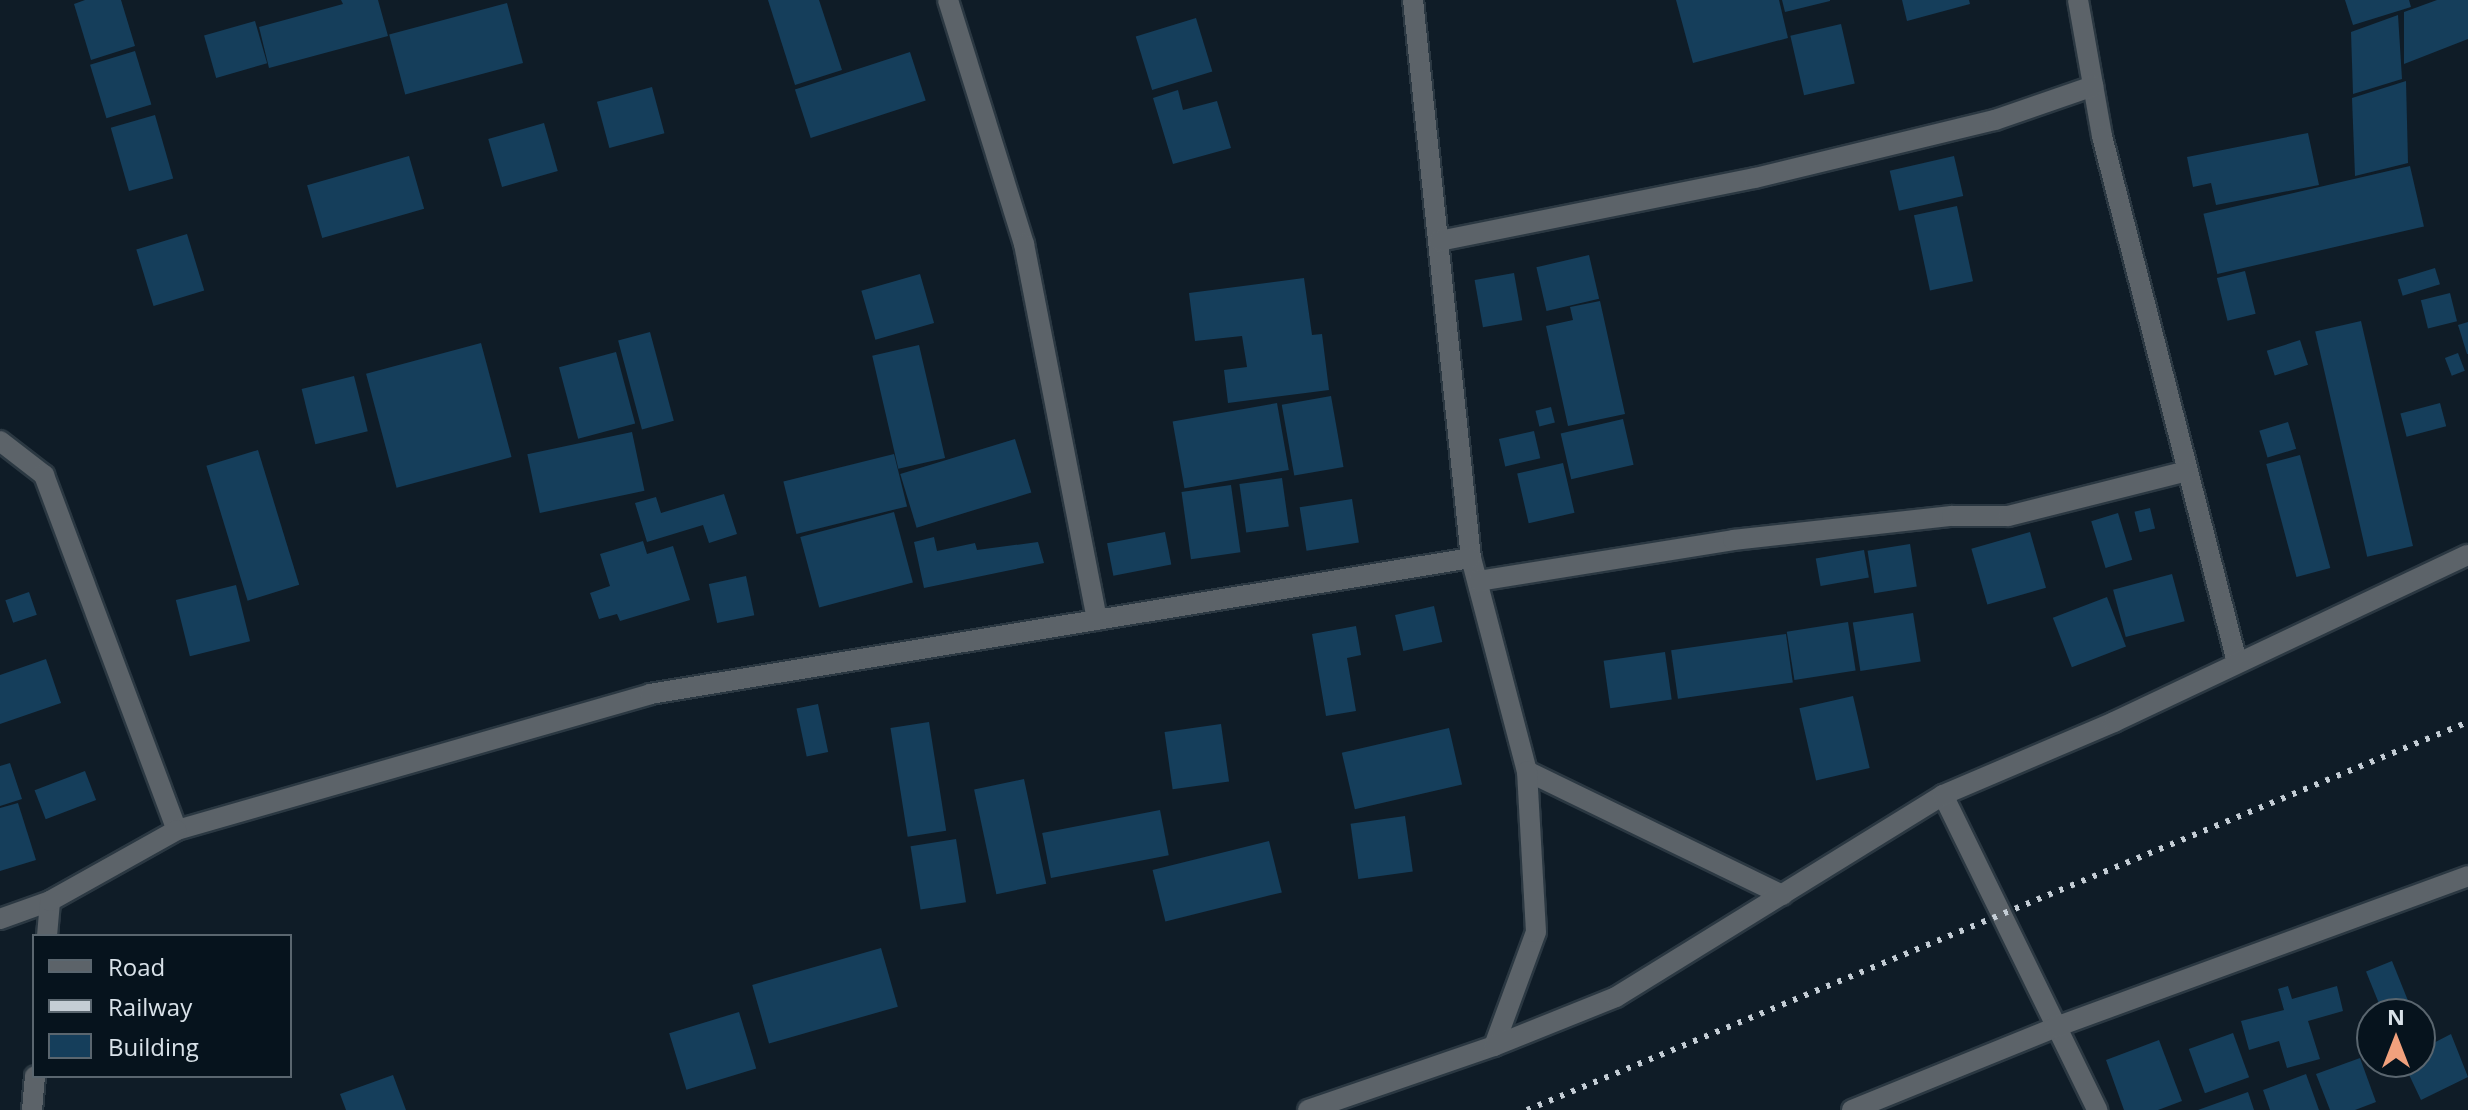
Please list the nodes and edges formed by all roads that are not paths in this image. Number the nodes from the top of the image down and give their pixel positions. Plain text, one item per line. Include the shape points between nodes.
1 (948, 0) edge
2 (1413, 0) edge
3 (2078, 0) edge
4 (2093, 86) junction
5 (1439, 241) junction
6 (0, 441) edge
7 (2187, 471) junction
8 (2468, 555) edge
9 (1471, 558) junction
10 (1478, 581) junction
11 (1097, 620) junction
12 (2237, 662) junction
13 (1527, 771) junction
14 (1943, 795) junction
15 (177, 830) junction
16 (2468, 876) edge
17 (1782, 895) junction
18 (50, 901) junction
19 (0, 919) edge
20 (47, 934) edge
21 (2056, 1027) junction
22 (1494, 1046) junction
23 (35, 1078) edge
24 (32, 1110) edge
25 (1308, 1110) edge
26 (1852, 1110) edge
27 (2097, 1110) edge

1 - 11 street via 1024,244
2 - 5 street
3 - 4 street
4 - 5 street via 1995,120 1755,178
4 - 7 street
5 - 9 street
6 - 15 street via 44,475
7 - 10 street via 2008,516 1952,516 1733,540
7 - 12 street
8 - 12 street
9 - 10 street
9 - 11 street
10 - 13 street
11 - 15 street via 650,694
12 - 14 street
13 - 17 street
13 - 22 street via 1536,932
14 - 17 street
14 - 21 street
15 - 18 street
16 - 21 street
17 - 22 street via 1616,997
18 - 19 street
18 - 20 street
21 - 26 street
21 - 27 street
22 - 25 street
23 - 24 street

